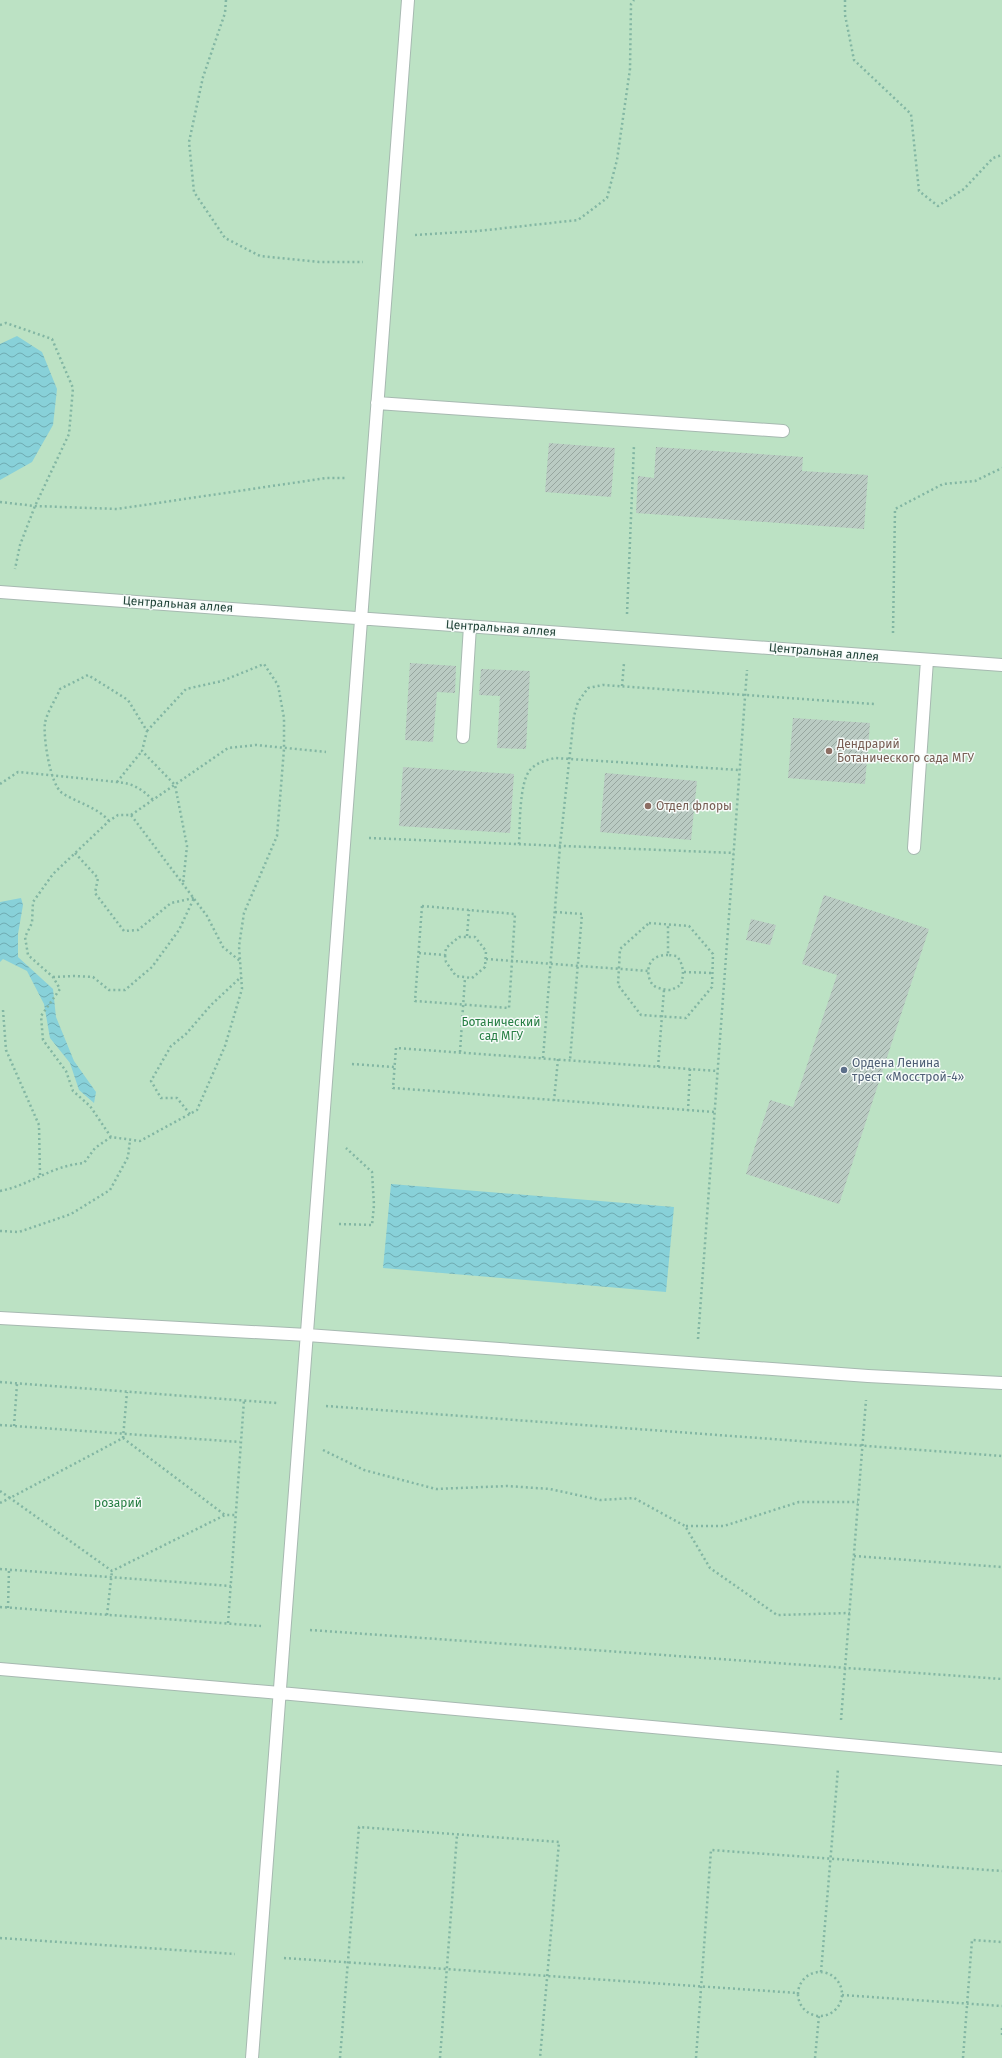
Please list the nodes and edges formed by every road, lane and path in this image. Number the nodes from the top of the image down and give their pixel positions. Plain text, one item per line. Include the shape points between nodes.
1 (226, 0) edge
2 (408, 0) edge
3 (634, 0) edge
4 (845, 0) edge
5 (1002, 155) edge
6 (390, 237) junction
7 (388, 262) junction
8 (0, 325) edge
9 (377, 403) junction
10 (635, 421) junction
11 (783, 431) dead end
12 (1002, 468) edge
13 (372, 478) junction
14 (0, 502) edge
15 (35, 506) junction
16 (5, 593) edge
17 (361, 617) junction
18 (470, 626) junction
19 (626, 637) junction
20 (748, 646) junction
21 (893, 657) junction
22 (927, 660) junction
23 (1002, 665) edge
24 (622, 686) junction
25 (745, 695) junction
26 (874, 704) dead end
27 (147, 732) junction
28 (463, 736) dead end
29 (284, 749) junction
30 (142, 752) junction
31 (350, 754) junction
32 (570, 758) junction
33 (739, 770) junction
34 (51, 776) junction
35 (117, 782) junction
36 (0, 784) edge
37 (175, 784) junction
38 (153, 800) junction
39 (131, 815) junction
40 (109, 821) junction
41 (344, 836) junction
42 (518, 844) junction
43 (560, 846) junction
44 (914, 848) dead end
45 (75, 853) junction
46 (734, 853) junction
47 (183, 884) junction
48 (194, 898) junction
49 (469, 910) junction
50 (555, 912) junction
51 (668, 924) junction
52 (467, 936) junction
53 (419, 953) junction
54 (446, 955) junction
55 (668, 955) junction
56 (486, 959) junction
57 (512, 961) junction
58 (240, 962) junction
59 (550, 964) junction
60 (578, 965) junction
61 (619, 968) junction
62 (648, 971) junction
63 (684, 972) junction
64 (712, 973) junction
65 (242, 976) junction
66 (53, 977) junction
67 (465, 978) junction
68 (664, 990) junction
69 (463, 1004) junction
70 (3, 1010) dead end
71 (663, 1016) junction
72 (460, 1052) junction
73 (543, 1058) junction
74 (558, 1060) junction
75 (570, 1060) junction
76 (327, 1063) junction
77 (394, 1067) junction
78 (658, 1067) junction
79 (690, 1069) junction
80 (718, 1071) junction
81 (554, 1101) junction
82 (688, 1111) junction
83 (714, 1112) junction
84 (190, 1114) junction
85 (111, 1137) junction
86 (130, 1140) junction
87 (372, 1172) dead end
88 (40, 1175) junction
89 (0, 1191) edge
90 (316, 1223) junction
91 (0, 1231) edge
92 (0, 1318) edge
93 (307, 1335) junction
94 (696, 1362) junction
95 (868, 1376) junction
96 (0, 1382) edge
97 (1002, 1383) edge
98 (17, 1384) junction
99 (127, 1392) junction
100 (244, 1400) junction
101 (302, 1405) junction
102 (0, 1425) edge
103 (14, 1426) junction
104 (123, 1434) junction
105 (123, 1438) junction
106 (299, 1438) junction
107 (240, 1442) junction
108 (863, 1446) junction
109 (1002, 1456) edge
110 (0, 1491) edge
111 (10, 1498) junction
112 (858, 1502) junction
113 (0, 1503) edge
114 (225, 1515) junction
115 (236, 1515) junction
116 (685, 1526) junction
117 (854, 1556) junction
118 (1002, 1567) edge
119 (0, 1569) edge
120 (9, 1569) junction
121 (112, 1571) junction
122 (112, 1577) junction
123 (230, 1586) junction
124 (0, 1607) edge
125 (8, 1608) junction
126 (850, 1613) junction
127 (107, 1615) junction
128 (228, 1623) junction
129 (285, 1628) junction
130 (846, 1668) junction
131 (0, 1669) edge
132 (1002, 1679) edge
133 (280, 1693) junction
134 (840, 1744) junction
135 (1002, 1759) edge
136 (457, 1835) junction
137 (830, 1860) junction
138 (1002, 1871) edge
139 (0, 1938) edge
140 (1002, 1942) edge
141 (260, 1956) junction
142 (348, 1963) junction
143 (446, 1970) junction
144 (822, 1972) junction
145 (547, 1976) junction
146 (701, 1986) junction
147 (798, 1992) junction
148 (842, 1996) junction
149 (967, 2004) junction
150 (1002, 2006) edge
151 (819, 2016) junction
152 (1002, 2028) edge
153 (1002, 2036) edge
154 (252, 2058) edge
155 (340, 2058) edge
156 (440, 2058) edge
157 (540, 2058) edge
158 (696, 2058) edge
159 (816, 2058) edge
160 (963, 2058) edge

1 - 7 path via 225,13 203,77 189,142 194,192 225,238 260,256 319,262
2 - 6 lane
3 - 6 path via 631,4 630,69 616,160 607,198 578,220
4 - 5 path via 845,15 854,60 911,114 919,191 938,206 964,190 993,158
6 - 7 lane
7 - 9 lane
8 - 15 path via 6,323 52,339 73,388 69,434
9 - 10 lane
9 - 13 lane
10 - 11 lane
10 - 19 path
12 - 21 path via 975,481 943,484 895,509
13 - 15 path via 326,478 117,509
13 - 17 lane
14 - 15 path
15 - 16 path
16 - 17 lane, Центральная аллея
17 - 18 lane, Центральная аллея
17 - 31 lane
18 - 19 lane, Центральная аллея
18 - 28 lane
19 - 20 lane, Центральная аллея
19 - 24 path
20 - 21 lane, Центральная аллея
20 - 25 path
21 - 22 lane, Центральная аллея
22 - 23 lane, Центральная аллея
22 - 44 lane
24 - 25 path
24 - 32 path via 603,685 588,688 578,702 574,716
25 - 26 path
25 - 33 path
27 - 29 path via 186,689 222,681 264,664 278,685 284,718
27 - 30 path
27 - 34 path via 128,700 88,675 60,689 46,723
29 - 31 path
29 - 37 path via 256,745 228,748
29 - 58 path via 277,836 244,913 239,946
30 - 35 path
30 - 37 path
31 - 41 lane
32 - 33 path
32 - 42 path via 539,762 530,770 524,781
32 - 43 path
33 - 46 path
34 - 35 path
34 - 36 path via 18,772
34 - 40 path via 61,792 103,814
35 - 38 path via 130,783
37 - 38 path
37 - 47 path via 187,846
38 - 39 path
39 - 40 path via 118,815
39 - 47 path
40 - 45 path
41 - 42 path
41 - 76 lane
42 - 43 path
43 - 46 path
43 - 50 path
45 - 48 path via 98,878 95,893 124,931 138,930 171,903
45 - 66 path via 52,874 33,902 32,923 25,937 28,955
46 - 80 path
47 - 48 path
48 - 58 path via 207,916 223,947
48 - 66 path via 179,930 152,967 125,990 109,990 93,977
49 - 52 path
49 - 53 path via 422,906
49 - 57 path via 515,914
50 - 59 path
50 - 60 path via 582,914
51 - 55 path
51 - 61 path via 649,923 620,949
51 - 64 path via 689,926 713,954
52 - 54 path via 459,936 446,948
52 - 56 path via 475,937 486,951
53 - 54 path
53 - 69 path via 415,1001
54 - 67 path via 446,962 456,976
55 - 62 path via 657,956 651,962
55 - 63 path via 677,956
56 - 57 path
56 - 67 path via 486,966 472,978
57 - 59 path
57 - 69 path via 509,1008
58 - 65 path
59 - 60 path
59 - 73 path
60 - 61 path
60 - 75 path
61 - 62 path
61 - 71 path via 618,985 641,1015
62 - 68 path via 649,980
63 - 64 path
63 - 68 path via 681,985
64 - 71 path via 712,987 686,1018
65 - 84 path via 242,989 225,1046 197,1110
65 - 84 path via 171,1046 151,1081 161,1098 178,1098
66 - 85 path via 60,989 41,1016 43,1040 66,1071 73,1091 90,1106
67 - 69 path
68 - 71 path
69 - 72 path
70 - 88 path via 6,1050 39,1125
71 - 78 path
72 - 73 path
72 - 77 path via 396,1048
73 - 74 path
74 - 75 path
74 - 81 path
75 - 78 path
76 - 77 path
76 - 90 lane
77 - 81 path via 393,1088
78 - 79 path
79 - 80 path
79 - 82 path
80 - 83 path
81 - 82 path
82 - 83 path
83 - 94 path
84 - 86 path via 140,1141
85 - 86 path
85 - 88 path via 96,1148 84,1163 66,1164
86 - 91 path via 128,1157 110,1190 71,1214 19,1232
87 - 90 path via 372,1225
88 - 89 path via 17,1188
90 - 93 lane
92 - 93 lane
93 - 94 lane
93 - 101 lane
94 - 95 lane
95 - 97 lane
95 - 108 path
96 - 98 path
98 - 99 path
98 - 103 path
99 - 100 path
99 - 104 path
100 - 101 path
100 - 107 path
101 - 106 lane
101 - 108 path
102 - 103 path
103 - 104 path
104 - 105 path
104 - 107 path
105 - 111 path
105 - 114 path
106 - 116 path via 364,1470 436,1489 507,1486 550,1489 600,1500 634,1498
106 - 129 lane
107 - 115 path
108 - 109 path
108 - 112 path
110 - 111 path
111 - 113 path
111 - 121 path
112 - 116 path via 799,1502 724,1526
112 - 117 path
114 - 115 path
114 - 121 path
115 - 123 path
116 - 126 path via 710,1568 777,1615
117 - 118 path
117 - 126 path
119 - 120 path
120 - 122 path
120 - 125 path
121 - 122 path
122 - 123 path
122 - 127 path
123 - 128 path
124 - 125 path
125 - 127 path
126 - 130 path
127 - 128 path
128 - 129 path
129 - 130 path
129 - 133 lane
130 - 132 path
130 - 134 path
131 - 133 lane
133 - 134 lane
133 - 141 lane
134 - 135 lane
134 - 137 path
136 - 142 path via 359,1827
136 - 143 path
136 - 145 path via 559,1842
137 - 138 path
137 - 144 path
137 - 146 path via 711,1850
139 - 141 path
140 - 149 path via 972,1940
141 - 142 path
141 - 154 lane
142 - 143 path
142 - 155 path
143 - 145 path
143 - 156 path
144 - 147 path via 806,1977
144 - 148 path via 837,1979
145 - 146 path
145 - 157 path
146 - 147 path
146 - 158 path
147 - 151 path via 800,2004 808,2012
148 - 149 path
148 - 151 path via 839,2006 830,2014
149 - 150 path
149 - 160 path
151 - 159 path
152 - 153 path

